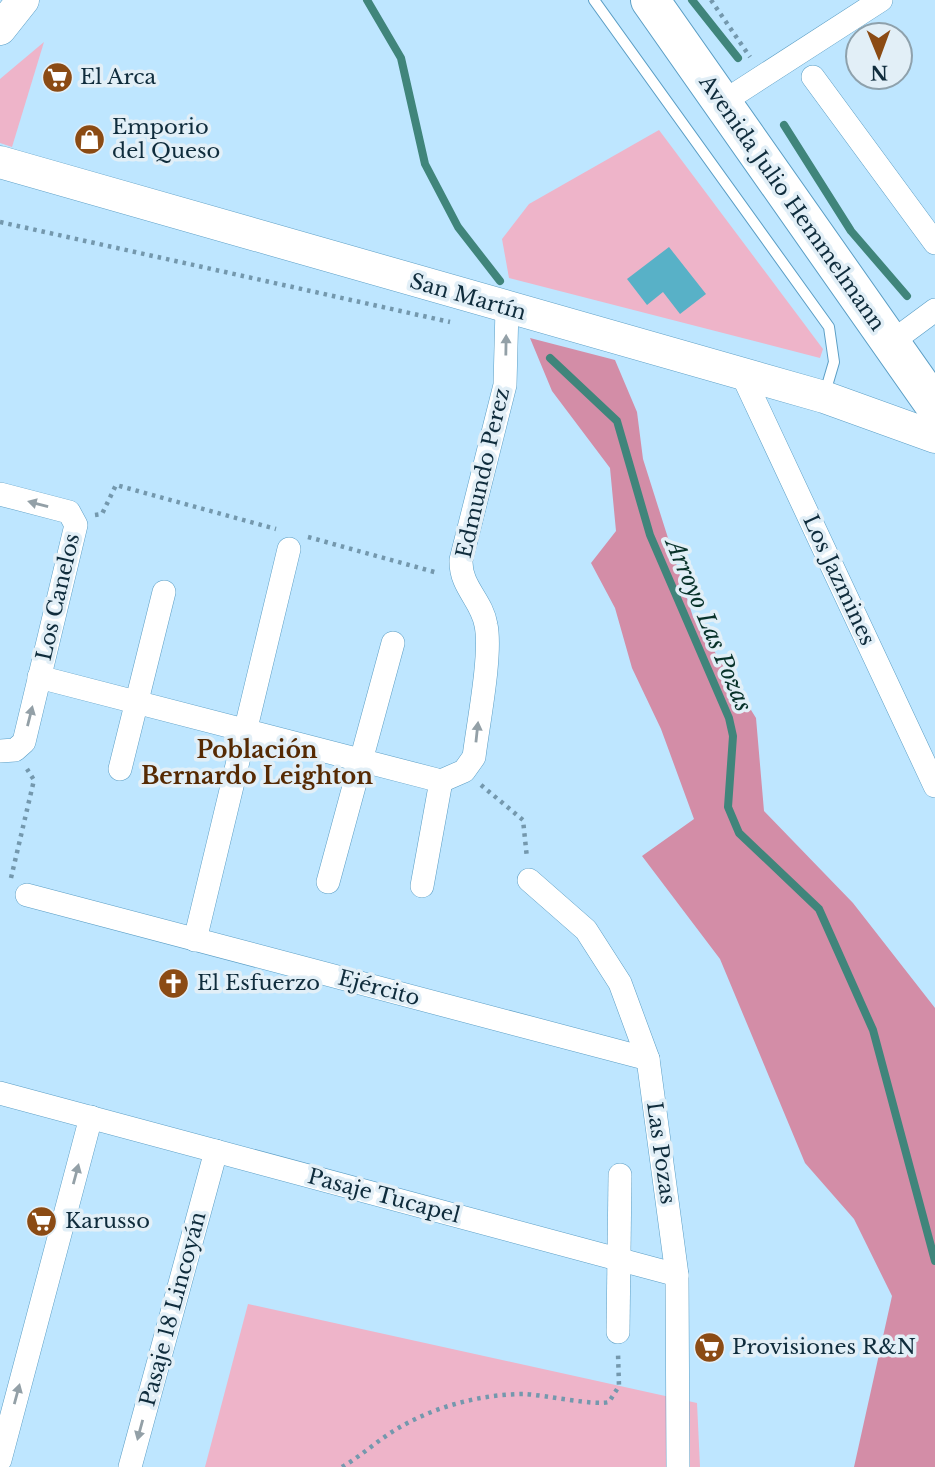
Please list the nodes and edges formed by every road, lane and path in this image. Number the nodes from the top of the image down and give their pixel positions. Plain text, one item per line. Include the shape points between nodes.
1 (23, 0) edge
2 (594, 0) edge
3 (650, 0) edge
4 (711, 0) edge
5 (881, 0) edge
6 (0, 29) edge
7 (764, 76) junction
8 (813, 77) dead end
9 (723, 103) junction
10 (0, 162) edge
11 (0, 222) edge
12 (935, 243) edge
13 (506, 308) junction
14 (935, 310) edge
15 (453, 323) dead end
16 (889, 344) junction
17 (742, 374) junction
18 (824, 397) junction
19 (934, 411) edge
20 (0, 494) edge
21 (74, 517) junction
22 (290, 538) junction
23 (463, 579) junction
24 (164, 592) dead end
25 (393, 643) dead end
26 (39, 677) junction
27 (136, 702) junction
28 (246, 730) junction
29 (7, 751) edge
30 (360, 760) junction
31 (120, 769) dead end
32 (464, 771) junction
33 (441, 781) junction
34 (935, 786) edge
35 (528, 880) joint
36 (328, 882) dead end
37 (422, 886) dead end
38 (27, 895) joint
39 (195, 940) junction
40 (648, 1059) junction
41 (0, 1093) edge
42 (91, 1117) junction
43 (216, 1151) junction
44 (620, 1175) dead end
45 (619, 1259) junction
46 (677, 1275) junction
47 (618, 1332) joint
48 (0, 1460) edge
49 (130, 1467) edge
50 (342, 1467) edge
51 (678, 1467) edge

1 - 6 street
2 - 18 lane via 829,327 834,362
3 - 9 highway, Avenida Julio Hemmelmann
4 - 7 path
5 - 7 street
7 - 9 street
8 - 12 street
9 - 16 highway, Avenida Julio Hemmelmann
10 - 13 street, San Martín
11 - 15 path
13 - 17 street, San Martín
23 -> 13 street, Edmundo Perez via 461,560 505,385
14 - 16 street
16 - 19 highway, Avenida Julio Hemmelmann
17 - 18 street, San Martín
17 - 34 street, Los Jazmines
18 - 19 street, San Martín
21 -> 20 street, Los Canelos
21 - 22 path via 102,514 116,485
21 - 26 street, Los Canelos
22 - 23 path
22 - 28 street
32 -> 23 street, Edmundo Perez via 474,757 487,638 484,615
24 - 27 street
25 - 30 street
26 - 27 street
29 -> 26 street, Los Canelos via 24,742
27 - 28 street
27 - 31 street
28 - 30 street
28 - 39 street
29 - 38 path via 34,780 8,891
30 - 33 street
30 - 36 street
32 - 33 street
32 - 35 path via 523,820
33 - 37 street
35 - 40 street, Las Pozas via 586,930 620,983
38 - 39 street, Ejército
39 - 40 street, Ejército
40 - 46 street, Las Pozas
41 - 42 street, Pasaje Tucapel
42 - 43 street, Pasaje Tucapel
48 -> 42 street
43 - 45 street, Pasaje Tucapel
43 -> 49 street, Pasaje 18 Lincoyán
44 - 45 street
45 - 46 street, Pasaje Tucapel
45 - 47 street
46 - 51 street, Las Pozas
47 - 50 path via 619,1386 609,1402 520,1394 468,1401 407,1424

